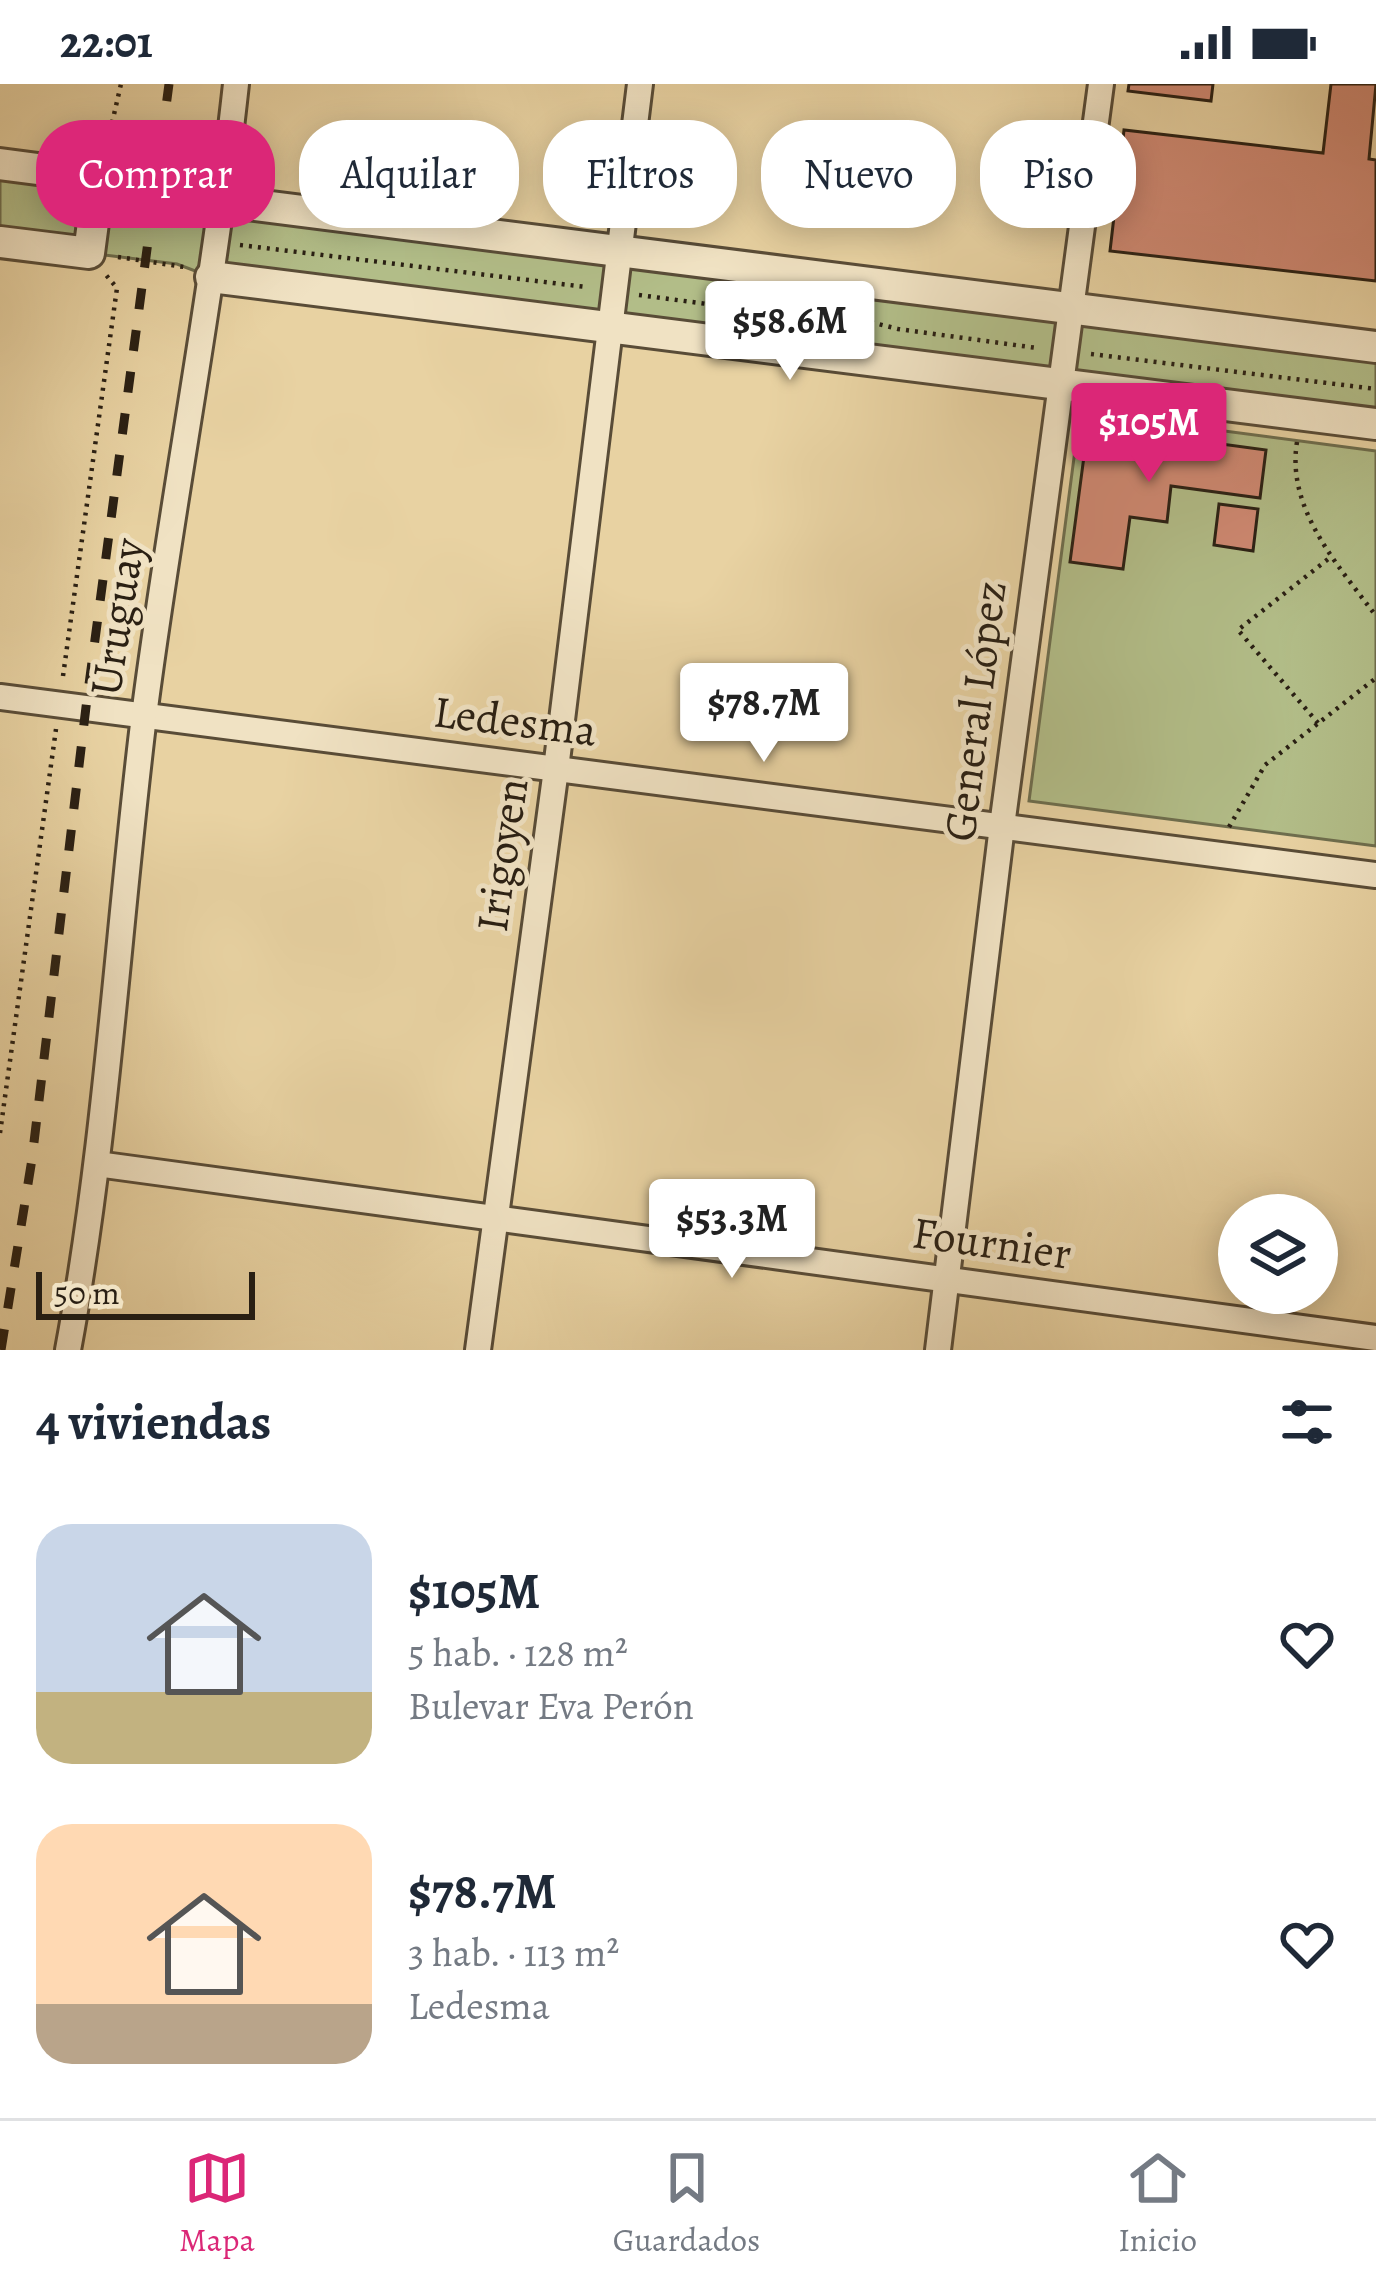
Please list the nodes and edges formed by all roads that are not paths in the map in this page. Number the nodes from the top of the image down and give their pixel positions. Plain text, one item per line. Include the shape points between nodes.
1 (236, 84) edge
2 (640, 84) edge
3 (1101, 84) edge
4 (232, 120) edge
5 (0, 164) edge
6 (275, 207) edge
7 (219, 228) edge
8 (0, 242) edge
9 (616, 250) junction
10 (211, 277) junction
11 (1073, 308) junction
12 (609, 327) junction
13 (1376, 347) edge
14 (1060, 384) junction
15 (1376, 424) edge
16 (0, 697) edge
17 (144, 715) junction
18 (556, 769) junction
19 (1002, 826) junction
20 (1376, 875) edge
21 (97, 1164) junction
22 (495, 1219) junction
23 (947, 1279) junction
24 (1376, 1338) edge
25 (68, 1350) edge
26 (478, 1350) edge
27 (938, 1350) edge

1 - 4 street, Uruguay
2 - 9 street, Irigoyen
3 - 11 street, General López
5 - 8 street via 99,177 89,253
6 - 9 street
7 - 10 street, Uruguay
9 - 11 street
9 - 12 street, Irigoyen
10 - 12 street
10 - 17 street, Uruguay
11 - 13 street
11 - 14 street, General López
12 - 14 street
12 - 18 street, Irigoyen
14 - 15 street
14 - 19 street, General López
16 - 17 street, Ledesma
17 - 18 street, Ledesma
17 - 21 street, Uruguay
18 - 19 street, Ledesma
18 - 22 street, Irigoyen
19 - 20 street, Ledesma
19 - 23 street, General López
21 - 22 street, Fournier
21 - 25 street, Uruguay
22 - 23 street, Fournier
22 - 26 street, Irigoyen
23 - 24 street, Fournier
23 - 27 street, General López

